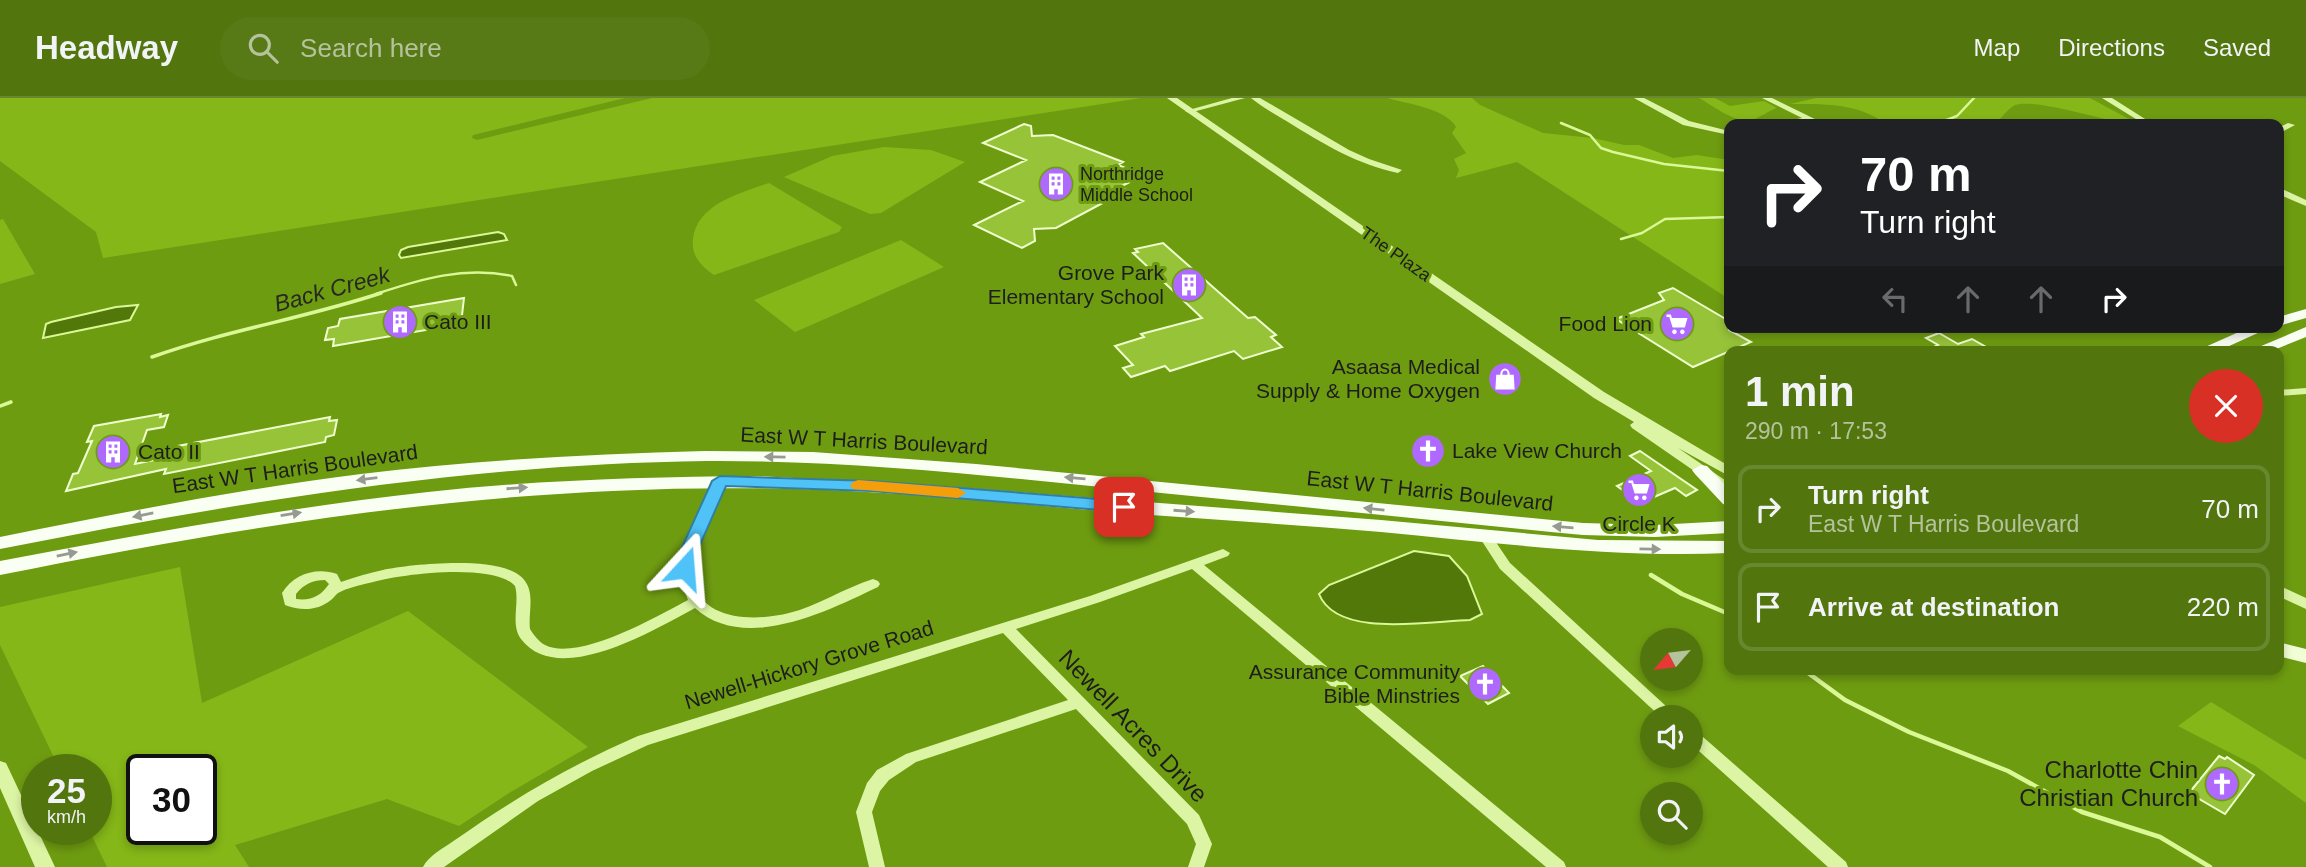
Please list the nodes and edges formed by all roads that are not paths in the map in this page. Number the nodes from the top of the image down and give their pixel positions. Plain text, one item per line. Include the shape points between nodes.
1 (1171, 98) edge
2 (1241, 98) edge
3 (1255, 98) edge
4 (1638, 98) edge
5 (1766, 98) edge
6 (2106, 98) edge
7 (1189, 111) junction
8 (1809, 118) joint
9 (1805, 119) edge
10 (2140, 119) edge
11 (2291, 125) dead end
12 (2284, 129) edge
13 (1724, 132) edge
14 (1398, 170) dead end
15 (2284, 193) edge
16 (2306, 203) edge
17 (2306, 313) edge
18 (2284, 320) edge
19 (2306, 332) edge
20 (2249, 333) edge
21 (2217, 346) edge
22 (2270, 346) edge
23 (2306, 391) edge
24 (2284, 393) edge
25 (1621, 410) junction
26 (1724, 469) edge
27 (1701, 470) junction
28 (720, 481) junction
29 (1724, 486) edge
30 (1724, 495) edge
31 (1724, 526) edge
32 (1484, 536) junction
33 (0, 543) edge
34 (1724, 547) edge
35 (1223, 553) dead end
36 (1196, 565) junction
37 (0, 568) edge
38 (873, 584) dead end
39 (335, 589) dead end
40 (2284, 593) edge
41 (695, 602) junction
42 (2306, 604) edge
43 (1006, 627) junction
44 (2284, 650) edge
45 (2306, 656) edge
46 (1079, 702) junction
47 (1658, 705) edge
48 (1703, 746) edge
49 (0, 768) edge
50 (45, 867) edge
51 (431, 867) edge
52 (877, 867) edge
53 (1196, 867) edge
54 (1558, 867) edge
55 (1840, 867) edge

1 - 7 street, The Plaza
2 - 7 street
3 - 14 street via 1315,135
4 - 13 street via 1692,125
5 - 8 street
6 - 10 street
7 - 25 street, The Plaza
8 - 9 street
11 - 12 street
15 - 16 street
17 - 18 main road
19 - 22 main road
20 - 21 main road
23 - 24 street
25 - 26 street, The Plaza
25 - 27 street, The Plaza
27 - 29 street, The Plaza
27 - 30 main road
28 -> 32 main road, East W T Harris Boulevard via 871,486
37 -> 28 main road, East W T Harris Boulevard via 226,524 375,502 562,485
28 - 41 street via 687,556 686,579
31 -> 33 main road, East W T Harris Boulevard via 1655,531 1583,528 976,469 813,457 705,456 550,461 360,480
32 -> 34 main road, East W T Harris Boulevard via 1601,548
32 - 47 street via 1505,566
35 - 36 street, Newell-Hickory Grove Road
36 - 43 street, Newell-Hickory Grove Road
36 - 54 street
38 - 41 street via 821,607 771,621 723,618
39 - 41 street via 391,573 499,572 513,576 524,590 522,622 528,639 541,650 563,653 601,648
40 - 42 street
43 - 46 street, Newell Acres Drive
43 - 51 street, Newell-Hickory Grove Road via 634,744 551,785
44 - 45 main road
46 - 52 street via 911,758 883,775 864,812
46 - 53 street, Newell Acres Drive via 1193,820 1204,844
48 - 55 street
49 - 50 street

